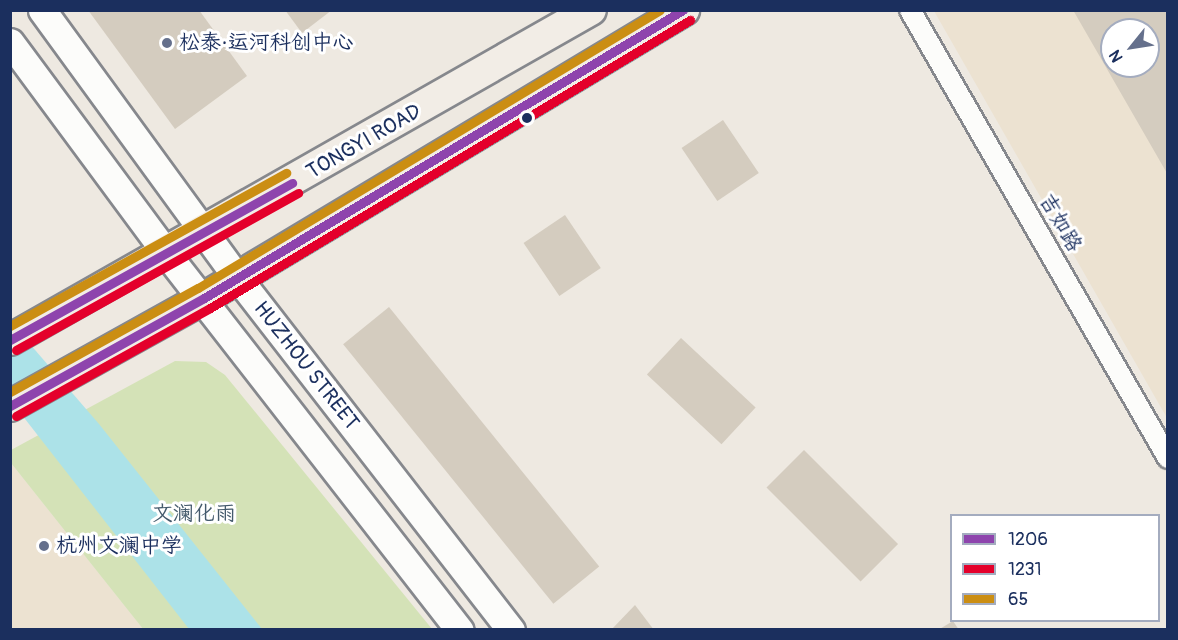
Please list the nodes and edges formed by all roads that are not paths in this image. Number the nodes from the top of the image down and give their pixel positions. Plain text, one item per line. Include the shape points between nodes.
1 (42, 10) edge
2 (591, 10) edge
3 (684, 10) edge
4 (910, 10) edge
5 (10, 42) edge
6 (206, 234) junction
7 (166, 253) junction
8 (237, 277) junction
9 (204, 298) junction
10 (20, 335) edge
11 (10, 406) edge
12 (1167, 458) edge
13 (460, 630) edge
14 (511, 630) edge

1 - 6 main road, HUZHOU STREET
2 - 6 main road, TONGYI ROAD
3 - 8 main road
4 - 12 street, 吉如路
5 - 7 main road, HUZHOU STREET
6 - 7 main road, TONGYI ROAD
6 - 8 main road, HUZHOU STREET
7 - 9 main road, HUZHOU STREET
7 - 10 main road, TONGYI ROAD
8 - 9 main road
8 - 14 main road, HUZHOU STREET
9 - 11 main road
9 - 13 main road, HUZHOU STREET

